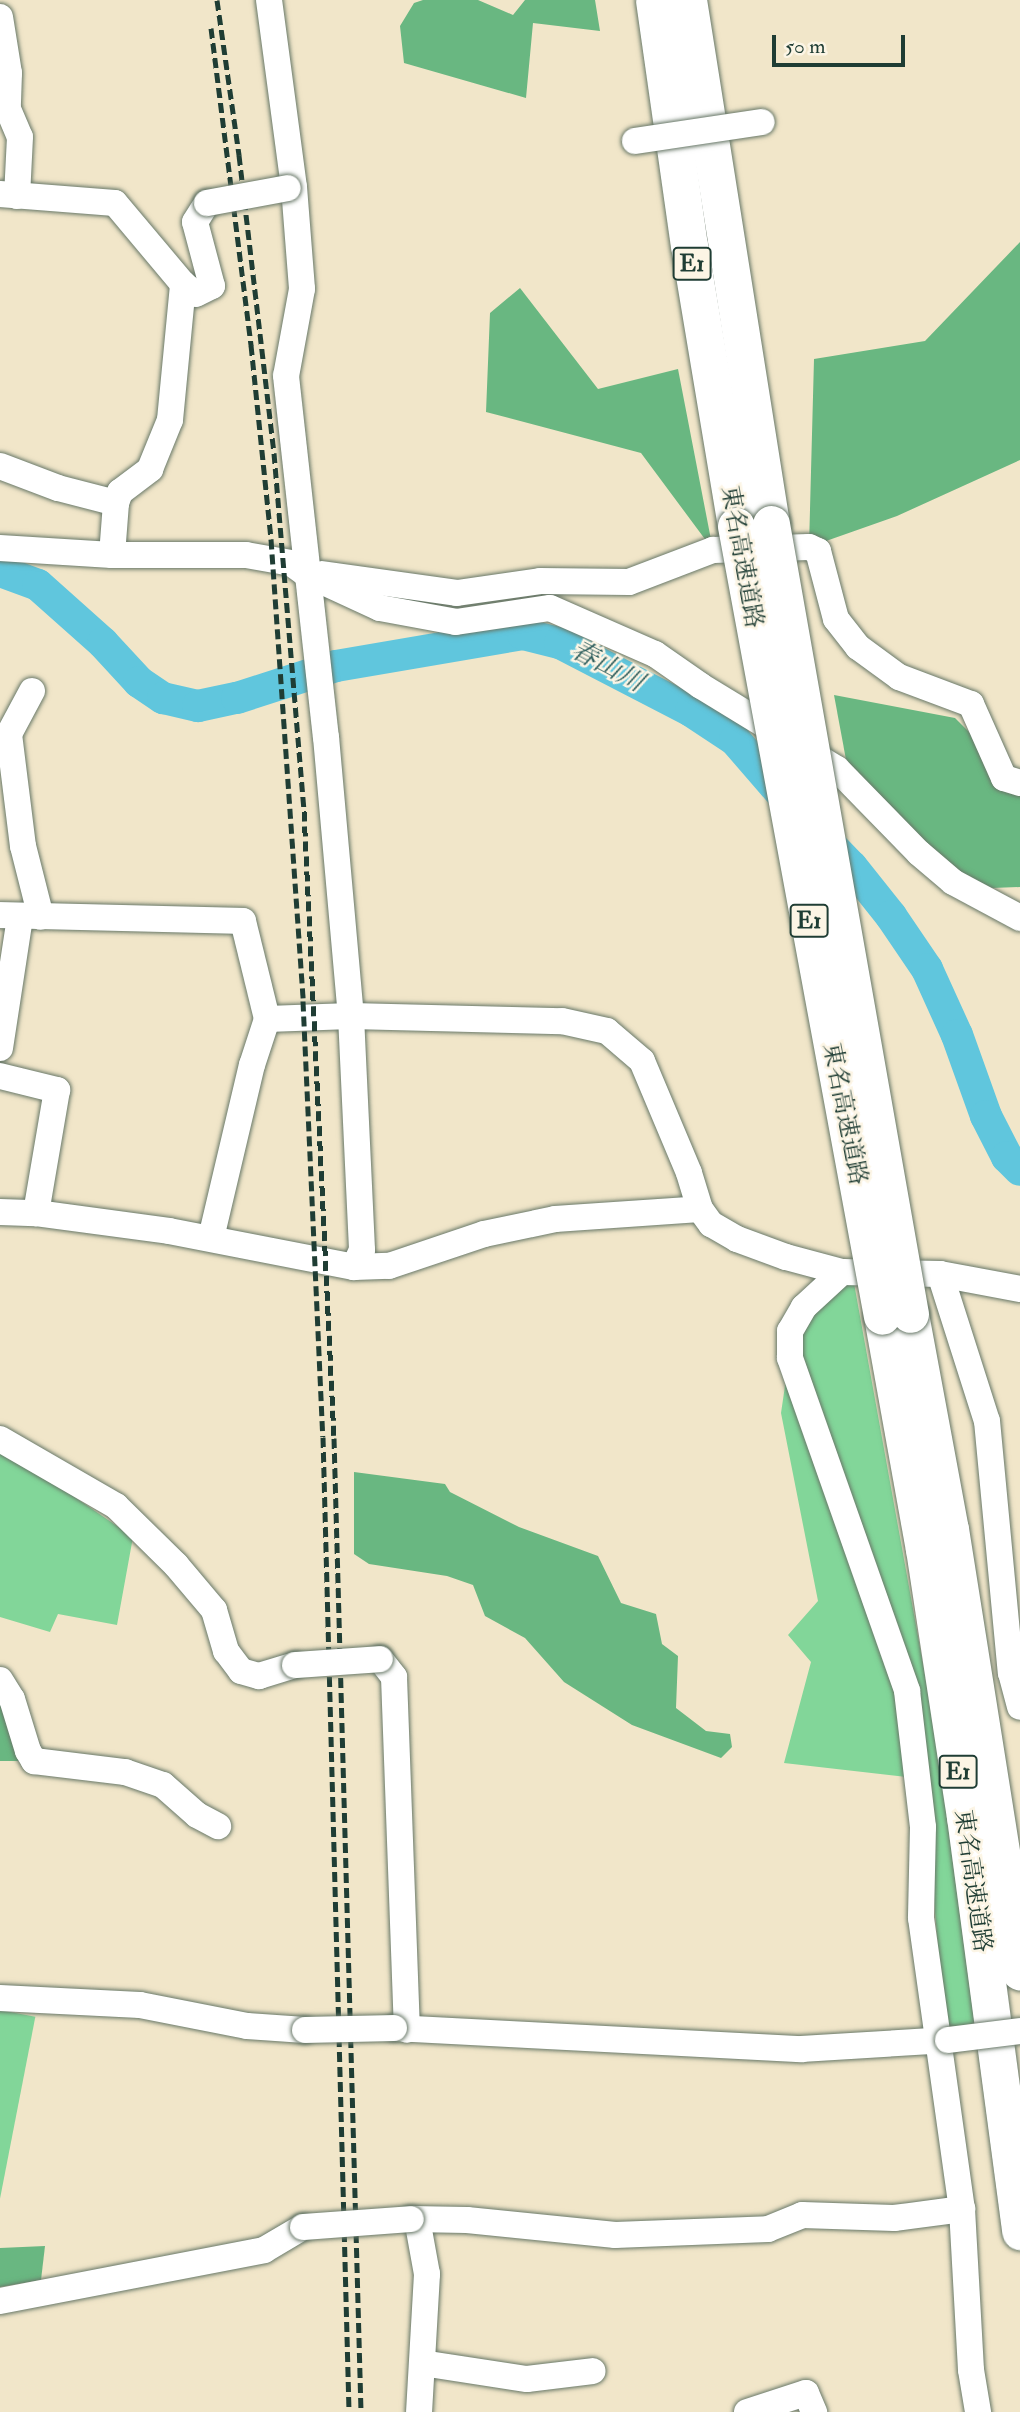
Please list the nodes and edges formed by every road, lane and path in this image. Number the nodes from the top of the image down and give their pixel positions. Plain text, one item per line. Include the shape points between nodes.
1 (269, 0) edge
2 (654, 0) edge
3 (688, 0) edge
4 (0, 17) edge
5 (4, 109) edge
6 (762, 122) dead end
7 (635, 141) dead end
8 (291, 188) junction
9 (9, 195) edge
10 (184, 284) junction
11 (0, 466) edge
12 (116, 503) junction
13 (754, 525) junction
14 (0, 548) edge
15 (112, 555) junction
16 (306, 574) junction
17 (32, 691) dead end
18 (1020, 783) edge
19 (21, 917) edge
20 (1020, 918) edge
21 (351, 1016) junction
22 (267, 1019) junction
23 (0, 1048) edge
24 (0, 1076) edge
25 (700, 1209) junction
26 (0, 1212) edge
27 (36, 1213) junction
28 (211, 1238) junction
29 (354, 1267) junction
30 (842, 1272) junction
31 (940, 1275) junction
32 (1020, 1289) edge
33 (896, 1315) junction
34 (0, 1440) edge
35 (0, 1680) edge
36 (1020, 1707) edge
37 (218, 1826) dead end
38 (1020, 1971) edge
39 (0, 1998) edge
40 (401, 2029) junction
41 (1020, 2031) edge
42 (942, 2041) junction
43 (962, 2209) junction
44 (414, 2219) junction
45 (1020, 2231) edge
46 (0, 2301) edge
47 (422, 2363) junction
48 (593, 2371) dead end
49 (419, 2412) edge
50 (747, 2412) edge
51 (814, 2412) edge
52 (978, 2412) edge

1 - 8 street
2 - 13 highway, 東名高速道路 / E1 via 689,245
3 - 13 highway, 東名高速道路 / E1 via 724,239
4 - 5 street via 9,73
5 - 9 street via 20,138
6 - 7 street, bridge
8 - 10 street, bridge via 207,202 195,222 212,286 196,294
8 - 16 street via 302,289 286,376
9 - 10 street via 115,203
10 - 12 street via 170,420 150,469 120,492
11 - 12 street
12 - 15 street
13 - 33 highway, 東名高速道路 / E1, bridge
14 - 15 street
15 - 16 street via 247,555 291,563
16 - 18 street via 457,593 540,581 629,582 713,550 809,548 818,551 836,619 858,647 900,677 971,704 1004,778
16 - 20 street via 380,608 456,622 550,608 654,654 837,769 953,882
16 - 21 street
17 - 19 street via 9,734 23,846
19 - 22 street via 243,921
19 - 23 street
21 - 22 street
21 - 25 street via 562,1021 607,1031 642,1061
21 - 29 street via 362,1250
22 - 28 street
24 - 27 street via 57,1090
25 - 29 street via 555,1219 484,1234 389,1266
25 - 30 street via 711,1224 737,1239
26 - 27 street
27 - 28 street
28 - 29 street
30 - 31 street
30 - 42 street via 804,1307 790,1331 790,1358 907,1691 923,1827 921,1918
31 - 32 street
31 - 36 street via 987,1421 1011,1672
33 - 38 highway, 東名高速道路 / E1 via 950,1529
33 - 45 highway, 東名高速道路 / E1 via 924,1549
34 - 40 street, bridge via 116,1506 214,1610 226,1651 241,1671 258,1676 295,1665 380,1659 394,1677
35 - 37 street via 12,1699 34,1761 125,1772 151,1780
39 - 40 street, bridge via 140,2005 247,2026
40 - 42 street via 801,2049
41 - 42 street, bridge
42 - 43 street
43 - 44 street via 894,2218 802,2216 768,2229 615,2235
43 - 52 street via 971,2370
44 - 46 street, bridge via 303,2227 264,2250
44 - 47 street via 427,2274
47 - 48 street via 527,2379
47 - 49 street
50 - 51 street via 806,2392

